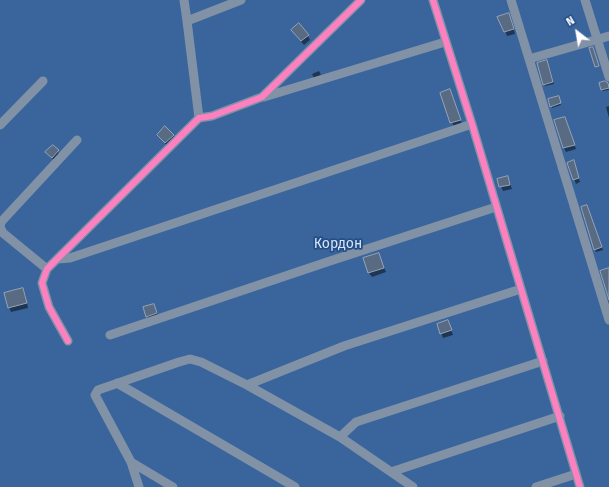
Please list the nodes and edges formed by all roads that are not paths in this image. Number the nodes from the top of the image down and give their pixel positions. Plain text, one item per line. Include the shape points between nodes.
1 (184, 0) edge
2 (241, 0) edge
3 (361, 0) edge
4 (433, 0) edge
5 (511, 0) edge
6 (586, 0) edge
7 (188, 20) junction
8 (609, 36) edge
9 (598, 39) junction
10 (445, 42) junction
11 (529, 59) junction
12 (609, 77) edge
13 (43, 81) dead end
14 (262, 97) junction
15 (199, 118) junction
16 (472, 124) junction
17 (0, 125) edge
18 (76, 140) dead end
19 (496, 207) junction
20 (58, 259) junction
21 (47, 269) junction
22 (520, 289) junction
23 (609, 320) edge
24 (110, 335) dead end
25 (68, 341) dead end
26 (543, 361) junction
27 (117, 383) junction
28 (247, 385) junction
29 (560, 416) junction
30 (340, 437) junction
31 (131, 462) junction
32 (391, 472) junction
33 (576, 474) junction
34 (139, 487) edge
35 (173, 487) edge
36 (295, 487) edge
37 (413, 487) edge
38 (536, 487) edge
39 (580, 487) edge

1 - 7 street
2 - 7 street
3 - 14 street
4 - 10 street
5 - 11 street
6 - 9 street
7 - 15 street
8 - 9 street
9 - 11 street
9 - 12 street
10 - 14 street
10 - 16 street
11 - 23 street
13 - 17 street
14 - 15 street via 212,116
15 - 20 street
16 - 19 street
16 - 20 street via 70,258
18 - 21 street via 1,222 3,233
19 - 22 street
19 - 24 street
20 - 21 street
21 - 25 street via 42,283 49,307
22 - 26 street
22 - 28 street via 344,346
26 - 29 street
26 - 30 street via 356,422
27 - 28 street via 190,359
27 - 31 street via 98,390 95,395
27 - 36 street
28 - 30 street
29 - 32 street
29 - 33 street
30 - 32 street
31 - 34 street
31 - 35 street
32 - 37 street
33 - 38 street
33 - 39 street

